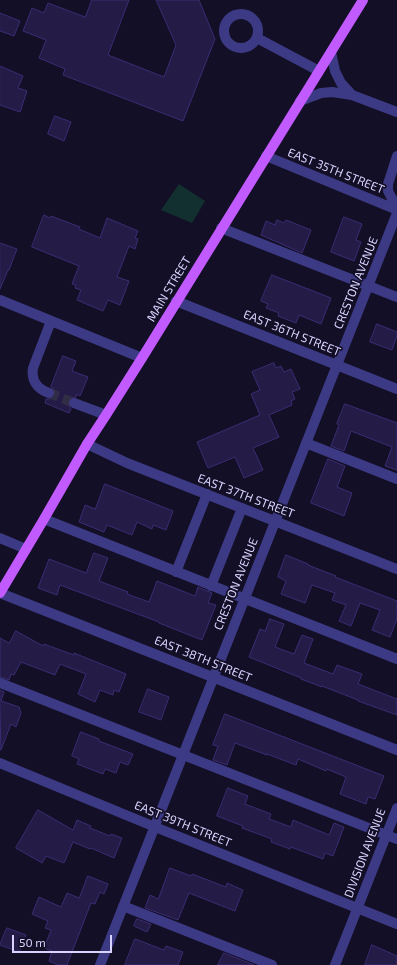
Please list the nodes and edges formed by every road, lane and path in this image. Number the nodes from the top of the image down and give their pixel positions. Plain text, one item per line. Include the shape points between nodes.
1 (363, 0) edge
2 (256, 38) dead end
3 (331, 52) junction
4 (319, 71) junction
5 (352, 96) junction
6 (300, 101) junction
7 (397, 112) edge
8 (266, 156) junction
9 (397, 156) edge
10 (397, 209) edge
11 (397, 213) edge
12 (221, 228) junction
13 (369, 286) junction
14 (397, 297) edge
15 (0, 300) edge
16 (176, 301) junction
17 (51, 321) junction
18 (142, 358) junction
19 (337, 366) junction
20 (397, 389) edge
21 (49, 393) tunnel mouth
22 (74, 402) tunnel mouth
23 (106, 415) junction
24 (306, 443) junction
25 (87, 444) junction
26 (397, 479) edge
27 (207, 494) junction
28 (242, 508) junction
29 (44, 519) junction
30 (276, 521) junction
31 (0, 538) edge
32 (26, 549) junction
33 (397, 569) edge
34 (176, 572) junction
35 (211, 586) junction
36 (0, 593) edge
37 (245, 599) junction
38 (397, 659) edge
39 (214, 677) junction
40 (0, 682) edge
41 (397, 750) edge
42 (183, 754) junction
43 (0, 762) edge
44 (397, 808) edge
45 (155, 827) junction
46 (386, 834) junction
47 (397, 839) edge
48 (123, 906) junction
49 (358, 908) junction
50 (397, 924) edge
51 (100, 965) edge
52 (272, 965) edge
53 (335, 965) edge

1 - 3 main road, MAIN STREET
2 - 4 street
3 - 4 main road, MAIN STREET
3 - 5 street via 335,71
4 - 6 main road, MAIN STREET
5 - 6 street via 332,92 321,93
5 - 7 street
6 - 8 main road, MAIN STREET
8 - 10 street, EAST 35TH STREET
8 - 12 main road, MAIN STREET
9 - 10 street via 388,184 388,191
11 - 13 street, CRESTON AVENUE
12 - 13 street
12 - 16 main road, MAIN STREET
13 - 14 street
13 - 19 street, CRESTON AVENUE
15 - 17 street
16 - 18 main road, MAIN STREET
16 - 19 street, EAST 36TH STREET
17 - 18 street
17 - 21 street via 32,373 36,385
18 - 23 main road, MAIN STREET
19 - 20 street, EAST 36TH STREET
19 - 24 street, CRESTON AVENUE
22 - 23 street
23 - 25 main road, MAIN STREET
24 - 26 street
24 - 30 street, CRESTON AVENUE
25 - 27 street, EAST 37TH STREET via 127,463
25 - 29 main road, MAIN STREET
27 - 28 street, EAST 37TH STREET
27 - 34 street
28 - 30 street, EAST 37TH STREET
28 - 35 street
29 - 32 main road, MAIN STREET
29 - 34 street
30 - 33 street, EAST 37TH STREET
30 - 37 street, CRESTON AVENUE
31 - 32 street
32 - 36 main road, MAIN STREET
34 - 35 street
35 - 37 street
36 - 39 street, EAST 38TH STREET
37 - 38 street
37 - 39 street, CRESTON AVENUE
39 - 41 street, EAST 38TH STREET
39 - 42 street, CRESTON AVENUE
40 - 42 street
42 - 45 street, CRESTON AVENUE
42 - 46 street
43 - 45 street, EAST 39TH STREET
44 - 46 street, DIVISION AVENUE
45 - 48 street, CRESTON AVENUE
45 - 49 street, EAST 39TH STREET
46 - 47 street
46 - 49 street, DIVISION AVENUE
48 - 51 street, CRESTON AVENUE
48 - 52 street
49 - 50 street, EAST 39TH STREET
49 - 53 street, DIVISION AVENUE

